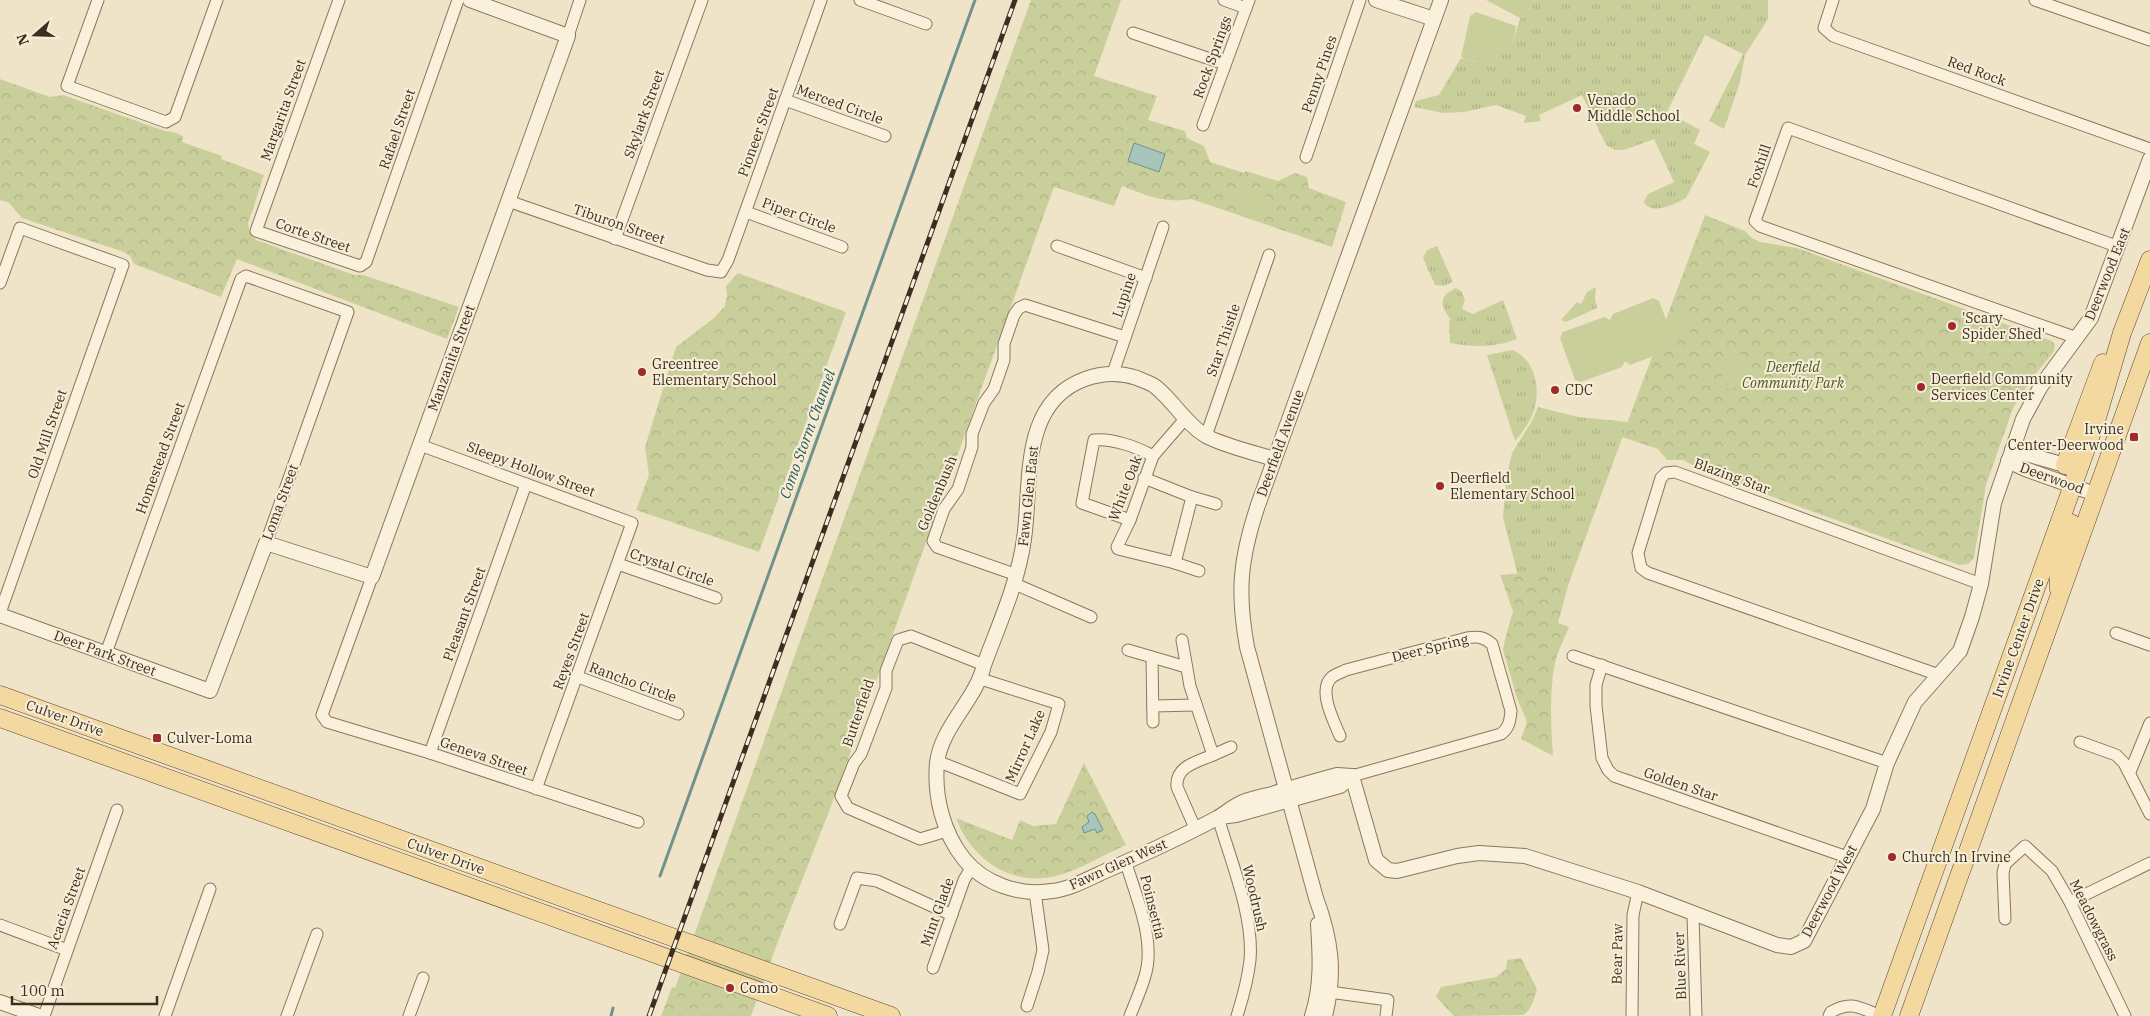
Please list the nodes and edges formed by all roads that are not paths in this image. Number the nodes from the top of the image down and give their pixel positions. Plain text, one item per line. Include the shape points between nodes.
1 (98, 0) edge
2 (217, 0) edge
3 (339, 0) edge
4 (458, 0) edge
5 (470, 0) edge
6 (580, 0) edge
7 (702, 0) edge
8 (821, 0) edge
9 (860, 0) edge
10 (1224, 0) edge
11 (1360, 0) edge
12 (1376, 0) edge
13 (1440, 0) edge
14 (1833, 0) edge
15 (2035, 0) edge
16 (1247, 4) edge
17 (1434, 19) junction
18 (926, 24) dead end
19 (1134, 32) dead end
20 (568, 36) junction
21 (2150, 40) edge
22 (1225, 64) junction
23 (785, 100) junction
24 (1203, 125) dead end
25 (885, 136) dead end
26 (2150, 149) edge
27 (1306, 157) dead end
28 (2150, 159) edge
29 (508, 201) junction
30 (746, 212) junction
31 (1164, 227) dead end
32 (256, 231) joint
33 (615, 239) junction
34 (1057, 246) dead end
35 (842, 247) dead end
36 (2118, 247) junction
37 (1269, 255) dead end
38 (2150, 260) edge
39 (360, 266) joint
40 (722, 272) joint
41 (1146, 278) junction
42 (0, 283) edge
43 (348, 312) joint
44 (1125, 337) junction
45 (2078, 338) junction
46 (2150, 343) edge
47 (1113, 374) junction
48 (1186, 419) junction
49 (1206, 436) junction
50 (420, 445) junction
51 (1153, 456) junction
52 (2010, 456) junction
53 (1274, 459) junction
54 (1144, 478) junction
55 (2078, 481) junction
56 (526, 484) junction
57 (1192, 496) junction
58 (1216, 504) dead end
59 (1130, 520) junction
60 (632, 523) joint
61 (266, 543) junction
62 (1175, 563) junction
63 (618, 564) junction
64 (1199, 571) dead end
65 (372, 577) junction
66 (1016, 580) junction
67 (1981, 584) junction
68 (716, 598) dead end
69 (0, 614) edge
70 (1091, 617) dead end
71 (2116, 633) dead end
72 (1182, 640) dead end
73 (2150, 645) edge
74 (1128, 650) dead end
75 (106, 653) junction
76 (1573, 656) dead end
77 (1152, 658) junction
78 (1602, 665) junction
79 (1186, 667) junction
80 (982, 672) junction
81 (1939, 675) junction
82 (578, 677) junction
83 (210, 691) joint
84 (0, 695) edge
85 (1196, 705) junction
86 (1153, 706) junction
87 (678, 714) dead end
88 (322, 715) joint
89 (0, 718) edge
90 (1153, 722) dead end
91 (2150, 723) edge
92 (1340, 736) dead end
93 (2080, 742) dead end
94 (1232, 748) dead end
95 (430, 754) junction
96 (1213, 755) junction
97 (937, 761) junction
98 (1887, 763) junction
99 (2130, 772) junction
100 (1352, 776) junction
101 (536, 789) junction
102 (1288, 795) junction
103 (117, 810) dead end
104 (2150, 814) edge
105 (1218, 817) junction
106 (638, 822) dead end
107 (1195, 828) junction
108 (947, 831) junction
109 (1847, 858) junction
110 (1126, 863) junction
111 (2150, 863) edge
112 (971, 868) junction
113 (210, 888) dead end
114 (1034, 892) junction
115 (1638, 892) junction
116 (2070, 902) junction
117 (1693, 914) junction
118 (952, 915) junction
119 (2005, 919) dead end
120 (840, 924) dead end
121 (0, 926) edge
122 (317, 934) dead end
123 (67, 950) junction
124 (933, 968) dead end
125 (423, 978) dead end
126 (1324, 991) junction
127 (0, 1002) edge
128 (1027, 1006) dead end
129 (39, 1016) edge
130 (44, 1016) edge
131 (165, 1016) edge
132 (287, 1016) edge
133 (410, 1016) edge
134 (828, 1016) edge
135 (891, 1016) edge
136 (1130, 1016) edge
137 (1237, 1016) edge
138 (1312, 1016) edge
139 (1326, 1016) edge
140 (1386, 1016) edge
141 (1632, 1016) edge
142 (1696, 1016) edge
143 (1829, 1016) edge
144 (1881, 1016) edge
145 (1909, 1016) edge
146 (2125, 1016) edge

1 - 2 street via 67,86 166,122 175,117
3 - 32 street, Margarita Street
4 - 39 street, Rafael Street via 366,262
5 - 20 street
6 - 20 street, Manzanita Street
7 - 33 street, Skylark Street
8 - 23 street, Pioneer Street
9 - 18 street
10 - 16 street
11 - 27 street, Penny Pines
12 - 17 street
13 - 17 street, Deerfield Avenue
14 - 26 street, Red Rock via 1824,28 1833,36
15 - 21 street
16 - 22 street, Rock Springs
17 - 53 street, Deerfield Avenue
19 - 22 street
20 - 29 street, Manzanita Street
22 - 24 street, Rock Springs
23 - 25 street, Merced Circle
23 - 30 street, Pioneer Street
28 - 36 street, Deerwood East
29 - 33 street, Tiburon Street
29 - 50 street, Manzanita Street
30 - 35 street, Piper Circle
30 - 40 street, Pioneer Street
31 - 41 street, Lupine
32 - 39 street, Corte Street
33 - 40 street, Tiburon Street via 707,270
34 - 41 street
36 - 45 street, Deerwood East via 2091,318
36 - 45 street, Foxhill via 1788,128 1755,221 1760,226
37 - 49 street, Star Thistle
38 - 55 main road, Irvine Center Drive via 2122,333
41 - 44 street, Lupine
42 - 69 street, Old Mill Street via 20,228 123,265
43 - 61 street, Loma Street
43 - 75 street, Homestead Street via 246,276 240,278
44 - 47 street, Lupine
44 - 66 street, Goldenbush via 1025,305 1016,311 1005,340 1002,367 992,393 982,406 958,489 944,509 933,541 937,547
45 - 52 street, Deerwood East via 2041,386 2023,419
46 - 55 main road, Irvine Center Drive
47 - 48 street, Fawn Glen East via 1156,386
47 - 66 street, Fawn Glen East via 1076,382 1048,405 1034,435 1024,539
48 - 49 street, Fawn Glen East
48 - 51 street, White Oak
49 - 53 street, Fawn Glen East
50 - 56 street, Sleepy Hollow Street
50 - 65 street, Manzanita Street
51 - 54 street, White Oak
51 - 59 street via 1132,446 1094,440 1082,503
52 - 55 street, Deerwood
52 - 55 street, Deerwood via 2025,469
52 - 67 street, Deerwood West via 1994,503
53 - 102 street, Deerfield Avenue via 1248,536 1240,591 1247,647
54 - 57 street
54 - 59 street, White Oak
55 - 144 main road, Irvine Center Drive
55 - 145 main road, Irvine Center Drive via 2060,597
56 - 60 street, Sleepy Hollow Street
56 - 95 street, Pleasant Street
57 - 58 street
57 - 62 street
59 - 62 street, White Oak via 1118,548
60 - 63 street, Reyes Street
61 - 65 street
61 - 83 street, Loma Street
62 - 64 street
63 - 68 street, Crystal Circle
63 - 82 street, Reyes Street
65 - 88 street, Manzanita Street
66 - 70 street
66 - 80 street, Fawn Glen East
67 - 81 street, Deerwood West via 1960,651
67 - 81 street, Blazing Star via 1675,472 1666,473 1661,478 1638,553 1641,568 1648,573
69 - 75 street, Deer Park Street
71 - 73 street
72 - 79 street
74 - 77 street
75 - 83 street, Deer Park Street
76 - 78 street
77 - 79 street
77 - 86 street
78 - 98 street
78 - 109 street, Golden Star via 1596,685 1596,706 1602,758 1614,776
79 - 85 street
80 - 97 street, Fawn Glen West via 942,744
80 - 97 street, Mirror Lake via 1059,704 1051,732 1020,794
80 - 108 street, Butterfield via 911,636 898,640 886,671 886,688 841,796 848,808 920,839
81 - 98 street, Deerwood West via 1915,702
82 - 87 street, Rancho Circle
82 - 101 street, Reyes Street
84 - 135 main road, Culver Drive
85 - 86 street
85 - 96 street
86 - 90 street
88 - 95 street, Geneva Street via 327,722
89 - 134 main road, Culver Drive
91 - 99 street
92 - 100 street, Deer Spring via 1327,700 1326,686 1332,677 1346,670 1467,638 1477,636 1492,644 1511,711 1506,731
93 - 99 street via 2116,755
94 - 96 street
95 - 101 street, Geneva Street
96 - 107 street via 1187,766 1176,781
97 - 108 street, Fawn Glen West via 936,783
98 - 109 street, Deerwood West via 1873,809
99 - 104 street
100 - 102 street, Deer Spring via 1337,775
100 - 115 street, Deerwood West via 1376,860 1388,870 1397,871 1457,856 1503,853 1548,862
101 - 106 street, Geneva Street
102 - 105 street, Fawn Glen West via 1236,815
102 - 126 street, Deerfield Avenue via 1316,898
103 - 123 street, Acacia Street
105 - 107 street, Fawn Glen West
105 - 137 street, Woodrush via 1250,936 1246,986
107 - 110 street, Fawn Glen West
108 - 112 street, Fawn Glen West
109 - 117 street, Deerwood West via 1804,941 1791,947 1777,945
110 - 114 street, Fawn Glen West via 1054,891
110 - 136 street, Poinsettia via 1147,935 1148,957 1145,976
111 - 116 street
112 - 114 street, Fawn Glen West via 1000,886
112 - 118 street, Mint Glade
113 - 131 street
114 - 128 street via 1043,950
115 - 117 street, Deerwood West
115 - 141 street, Bear Paw via 1633,915
116 - 119 street, Meadowgrass via 2052,871 2025,846 2005,864 2002,882
116 - 146 street, Meadowgrass
117 - 142 street, Blue River
118 - 120 street via 877,881 857,878
118 - 124 street, Mint Glade
121 - 123 street
122 - 132 street
123 - 130 street, Acacia Street
125 - 133 street
126 - 138 street, Deerfield Avenue
126 - 139 street, Deerfield Avenue
126 - 140 street via 1388,1000
127 - 129 street
143 - 144 street via 1842,1005

